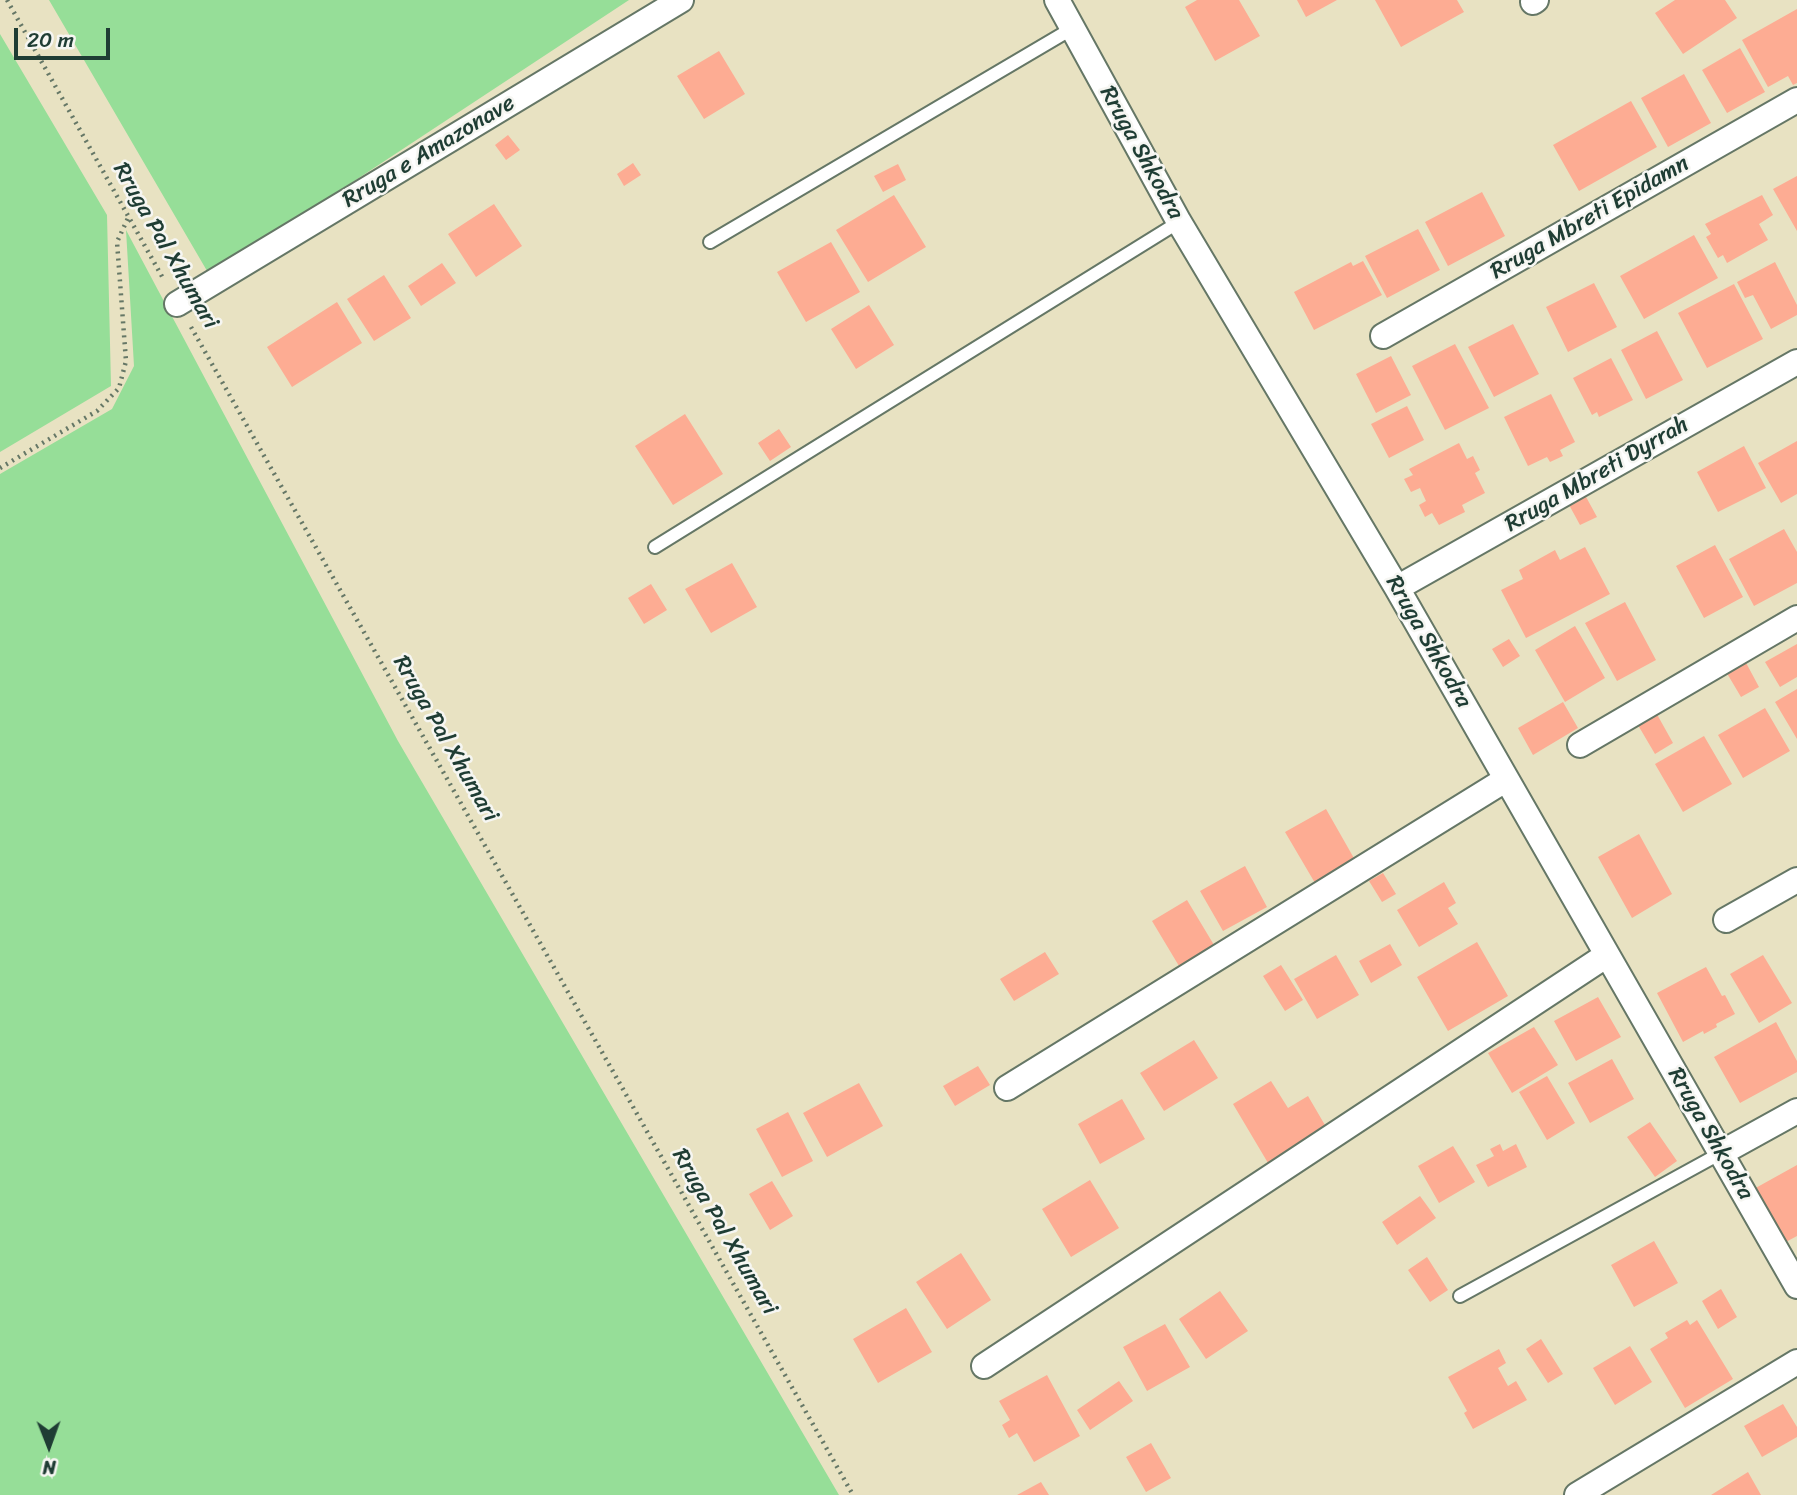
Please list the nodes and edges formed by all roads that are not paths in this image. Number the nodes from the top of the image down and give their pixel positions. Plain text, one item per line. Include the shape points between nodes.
1 (681, 0) edge
2 (1057, 0) edge
3 (1073, 28) junction
4 (1797, 100) edge
5 (1179, 222) junction
6 (710, 242) dead end
7 (177, 304) road end
8 (1383, 336) dead end
9 (1797, 362) edge
10 (655, 547) dead end
11 (1397, 588) junction
12 (1797, 618) edge
13 (1580, 745) dead end
14 (1505, 780) junction
15 (1797, 880) edge
16 (1726, 920) dead end
17 (1607, 955) junction
18 (1007, 1088) dead end
19 (1797, 1111) edge
20 (1721, 1153) junction
21 (1797, 1286) edge
22 (1460, 1296) dead end
23 (1797, 1362) edge
24 (984, 1366) dead end
25 (1577, 1495) edge

1 - 7 street, Rruga e Amazonave
2 - 3 street, Rruga Shkodra
3 - 5 street, Rruga Shkodra
3 - 6 lane
4 - 8 street, Rruga Mbreti Epidamn
5 - 10 lane
5 - 11 street, Rruga Shkodra
9 - 11 street, Rruga Mbreti Dyrrah
11 - 14 street, Rruga Shkodra
12 - 13 street
14 - 17 street, Rruga Shkodra
14 - 18 street
15 - 16 street
17 - 20 street, Rruga Shkodra
17 - 24 street
19 - 20 street
20 - 21 street, Rruga Shkodra
20 - 22 lane
23 - 25 street

